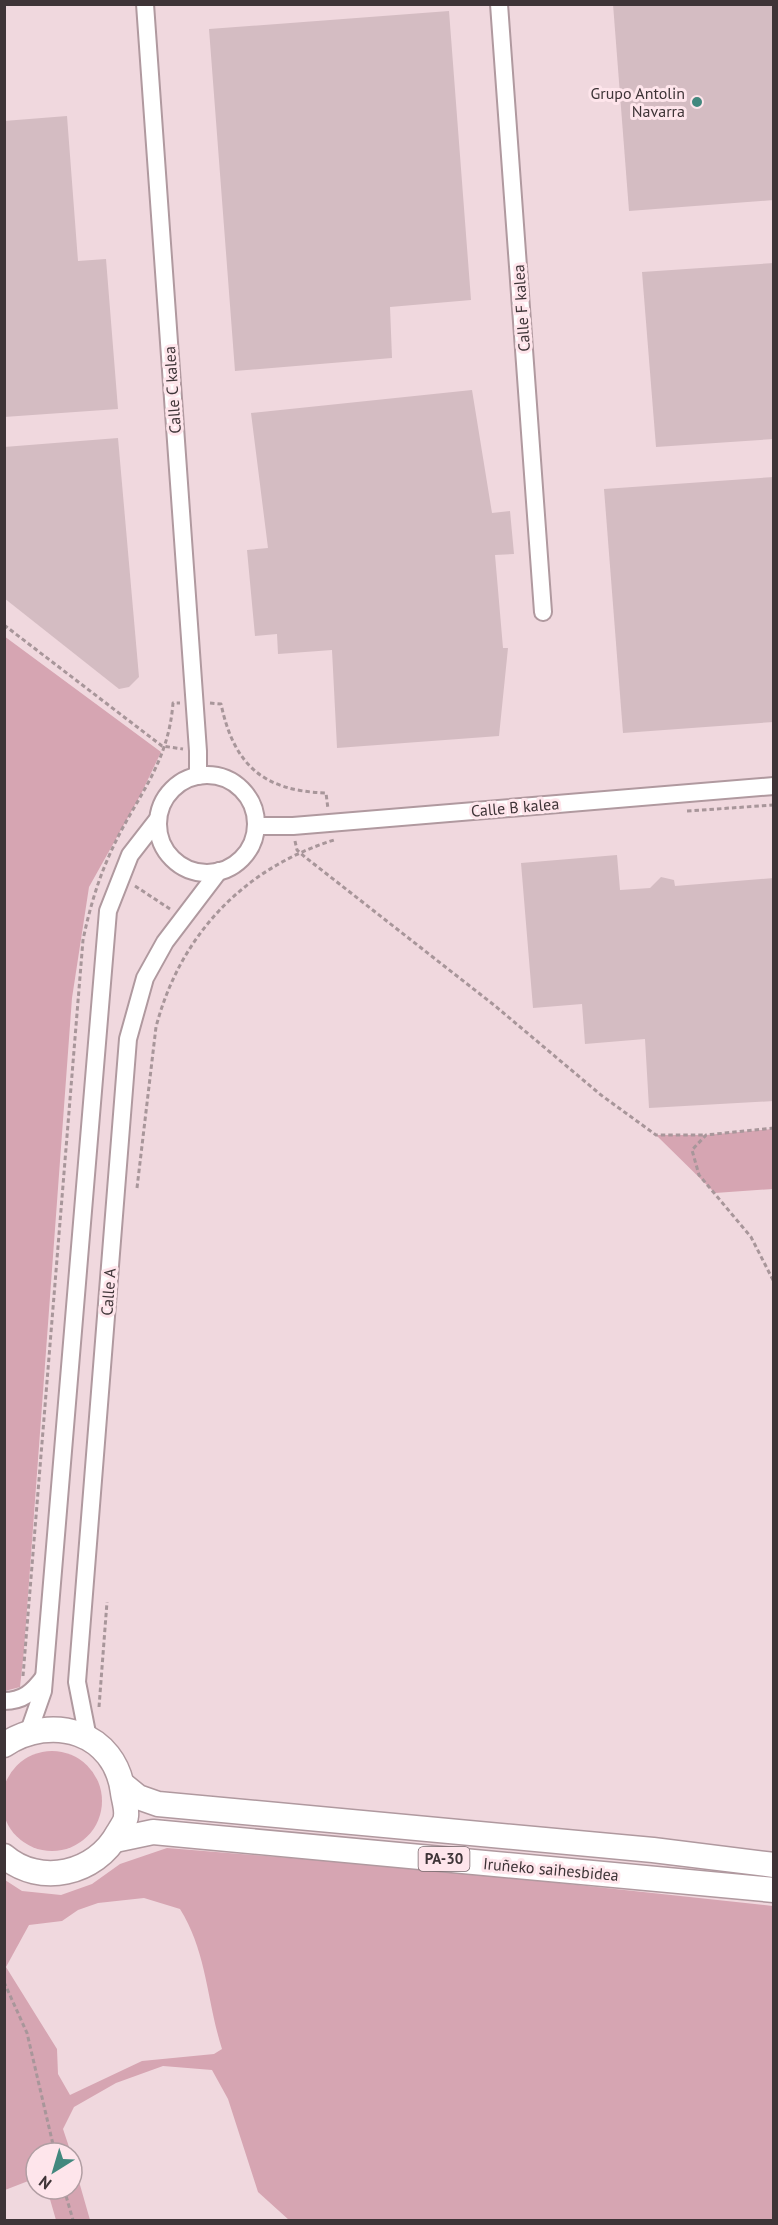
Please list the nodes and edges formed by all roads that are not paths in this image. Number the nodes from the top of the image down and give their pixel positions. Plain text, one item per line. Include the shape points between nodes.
1 (145, 4) edge
2 (499, 4) edge
3 (543, 612) dead end
4 (198, 776) junction
5 (774, 786) edge
6 (158, 819) junction
7 (256, 826) junction
8 (219, 872) junction
9 (44, 1677) junction
10 (4, 1701) edge
11 (15, 1734) edge
12 (88, 1738) junction
13 (122, 1784) junction
14 (115, 1840) junction
15 (4, 1856) edge
16 (774, 1865) edge
17 (774, 1890) edge

1 - 4 street, Calle C kalea
2 - 3 street, Calle F kalea
4 - 6 street via 188,778 171,791
4 - 7 street via 223,777 234,783 251,802
5 - 7 street, Calle B kalea
6 - 8 street via 159,832 170,856 193,871
6 - 9 street, Calle A via 130,855 108,911
7 - 8 street via 254,838 241,860
8 - 12 street, Calle A via 165,942 145,978 128,1040 78,1682
9 - 10 street via 18,1701
9 - 11 street, Calle A via 44,1690
11 - 12 highway, PA-30 via 49,1728 69,1730
12 - 13 highway, PA-30 via 109,1758
13 - 14 highway, PA-30 via 126,1817
13 - 16 highway, Iruñeko saihesbidea / PA-30 via 138,1797 158,1804
14 - 15 highway, PA-30 via 86,1865 62,1873 37,1873
14 - 17 highway, Iruñeko saihesbidea / PA-30 via 153,1832

